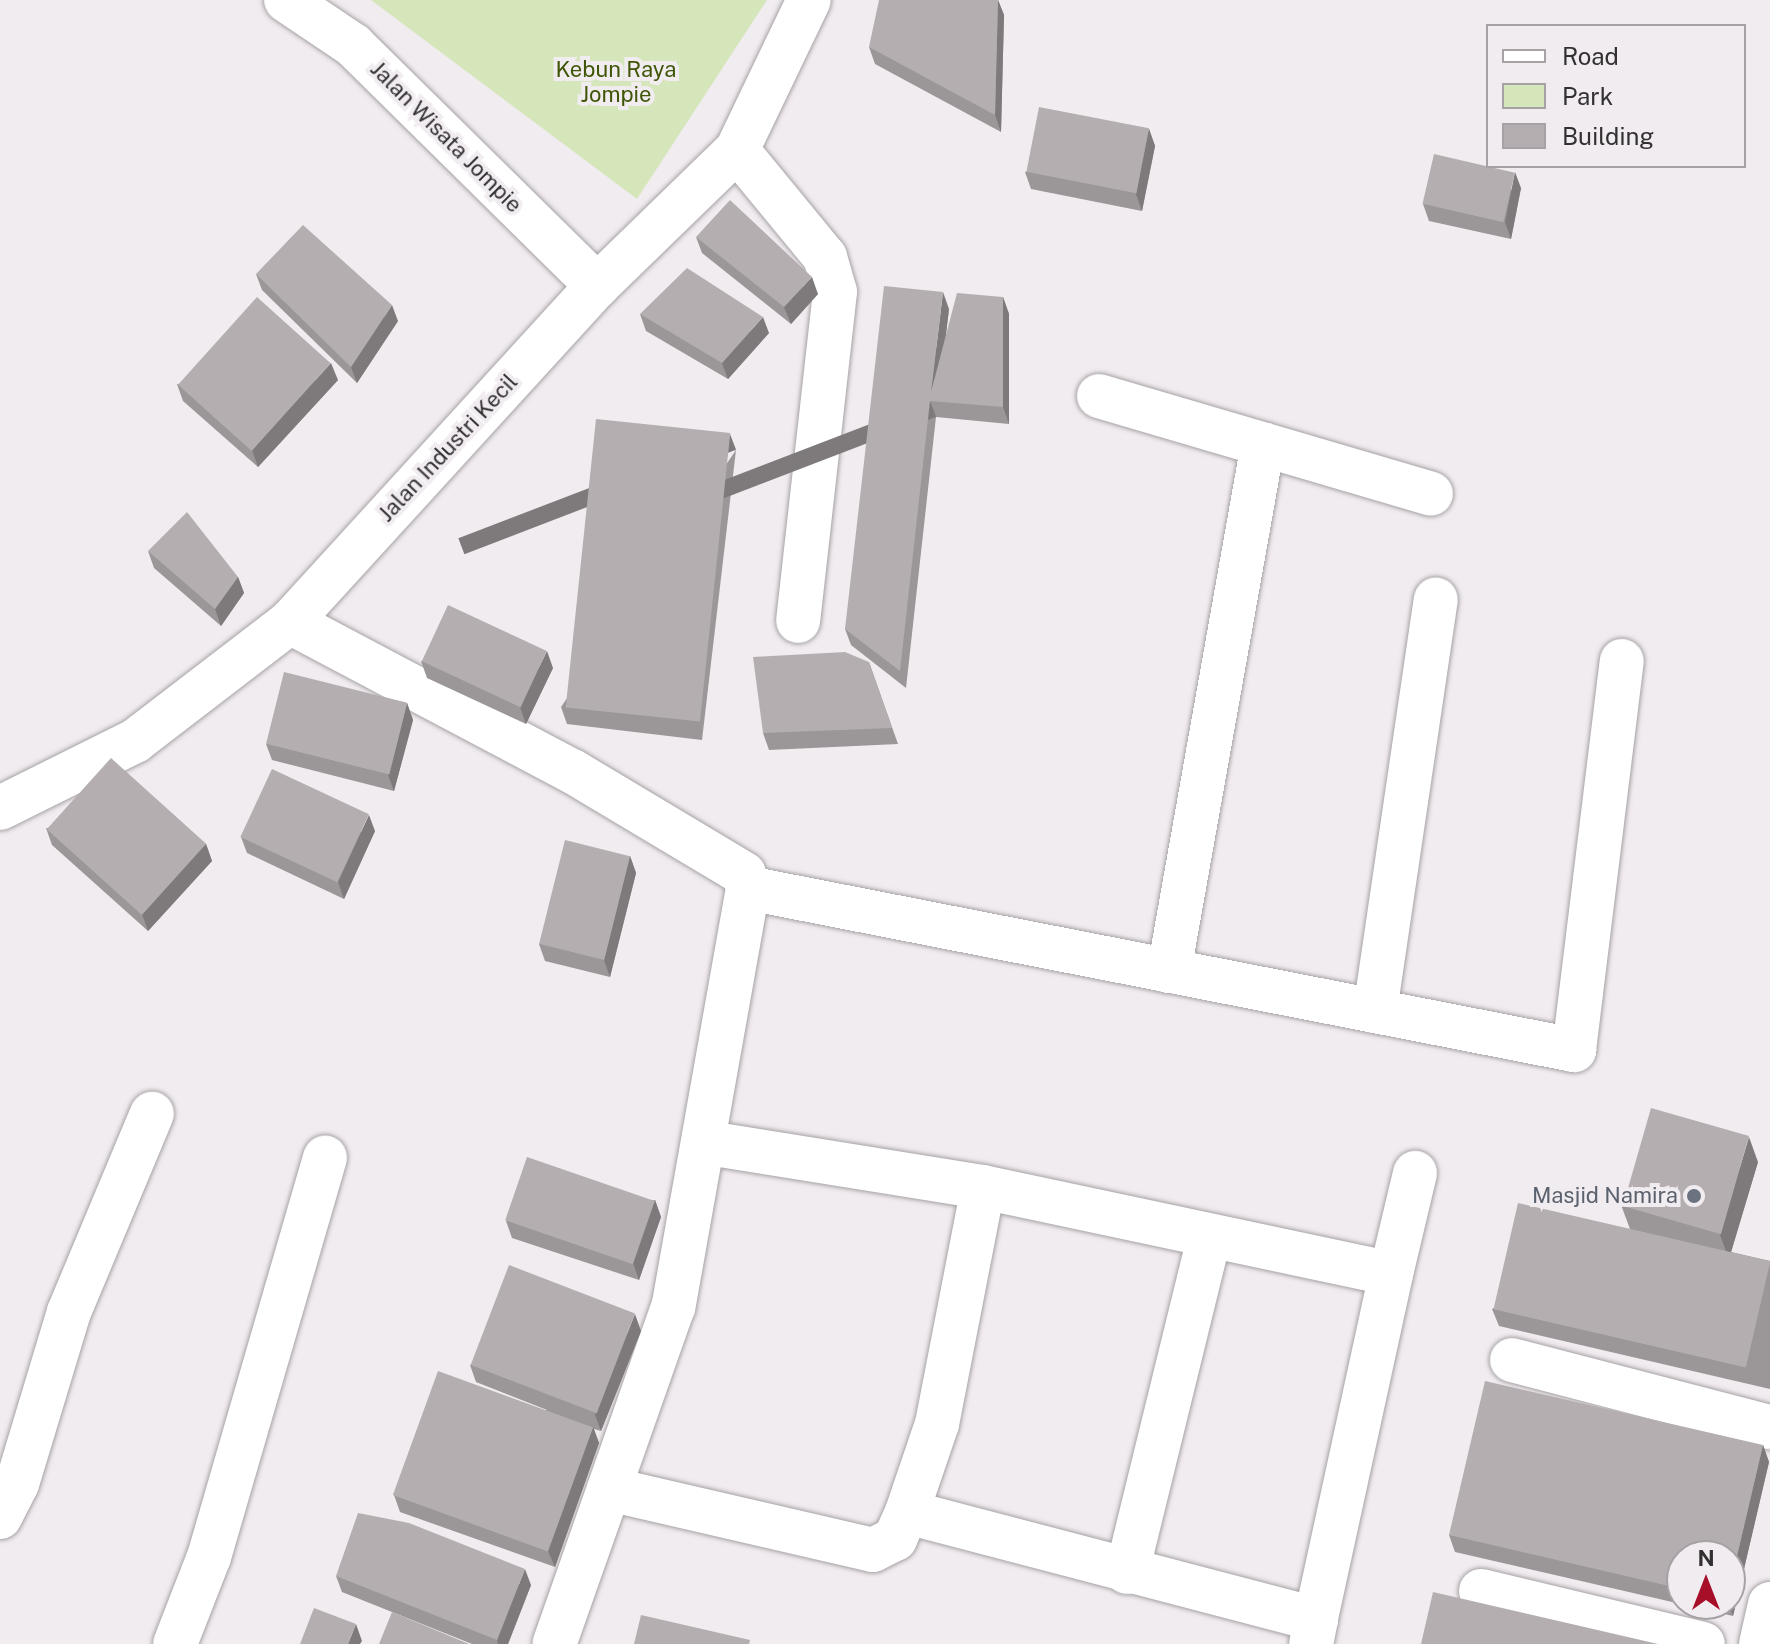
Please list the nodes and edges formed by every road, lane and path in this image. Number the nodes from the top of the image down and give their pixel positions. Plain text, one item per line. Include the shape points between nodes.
1 (286, 0) edge
2 (809, 0) edge
3 (737, 150) junction
4 (597, 286) junction
5 (1099, 396) dead end
6 (1263, 444) junction
7 (1431, 494) dead end
8 (1436, 600) dead end
9 (798, 621) dead end
10 (290, 622) junction
11 (1622, 661) dead end
12 (0, 808) edge
13 (748, 888) junction
14 (1169, 971) junction
15 (1375, 1011) junction
16 (152, 1114) dead end
17 (708, 1143) junction
18 (325, 1157) dead end
19 (1415, 1173) dead end
20 (983, 1187) junction
21 (1209, 1237) junction
22 (1391, 1274) junction
23 (1512, 1360) dead end
24 (1770, 1427) edge
25 (609, 1489) junction
26 (907, 1512) junction
27 (0, 1517) edge
28 (1127, 1572) junction
29 (1481, 1591) dead end
30 (1770, 1604) edge
31 (1313, 1631) edge
32 (175, 1644) edge
33 (554, 1644) edge
34 (1703, 1644) edge
35 (1761, 1644) edge

1 - 4 street, Jalan Wisata Jompie via 353,45
2 - 3 street, Jalan Industri Kecil
3 - 4 street, Jalan Industri Kecil
3 - 9 street via 825,257 835,292
4 - 10 street, Jalan Industri Kecil
5 - 6 street
6 - 7 street
6 - 14 street
8 - 15 street
10 - 12 street, Jalan Industri Kecil via 135,741
10 - 13 street via 572,771 744,874
11 - 15 street via 1574,1050
13 - 14 street
13 - 17 street
14 - 15 street
16 - 27 street via 69,1312 17,1484
17 - 20 street
17 - 25 street via 673,1307
18 - 32 street via 209,1557
19 - 22 street
20 - 21 street
20 - 26 street via 937,1424
21 - 22 street
21 - 28 street
22 - 31 street
23 - 24 street
25 - 26 street via 873,1550 895,1539
25 - 33 street
26 - 28 street
28 - 31 street
29 - 34 street
30 - 35 street

